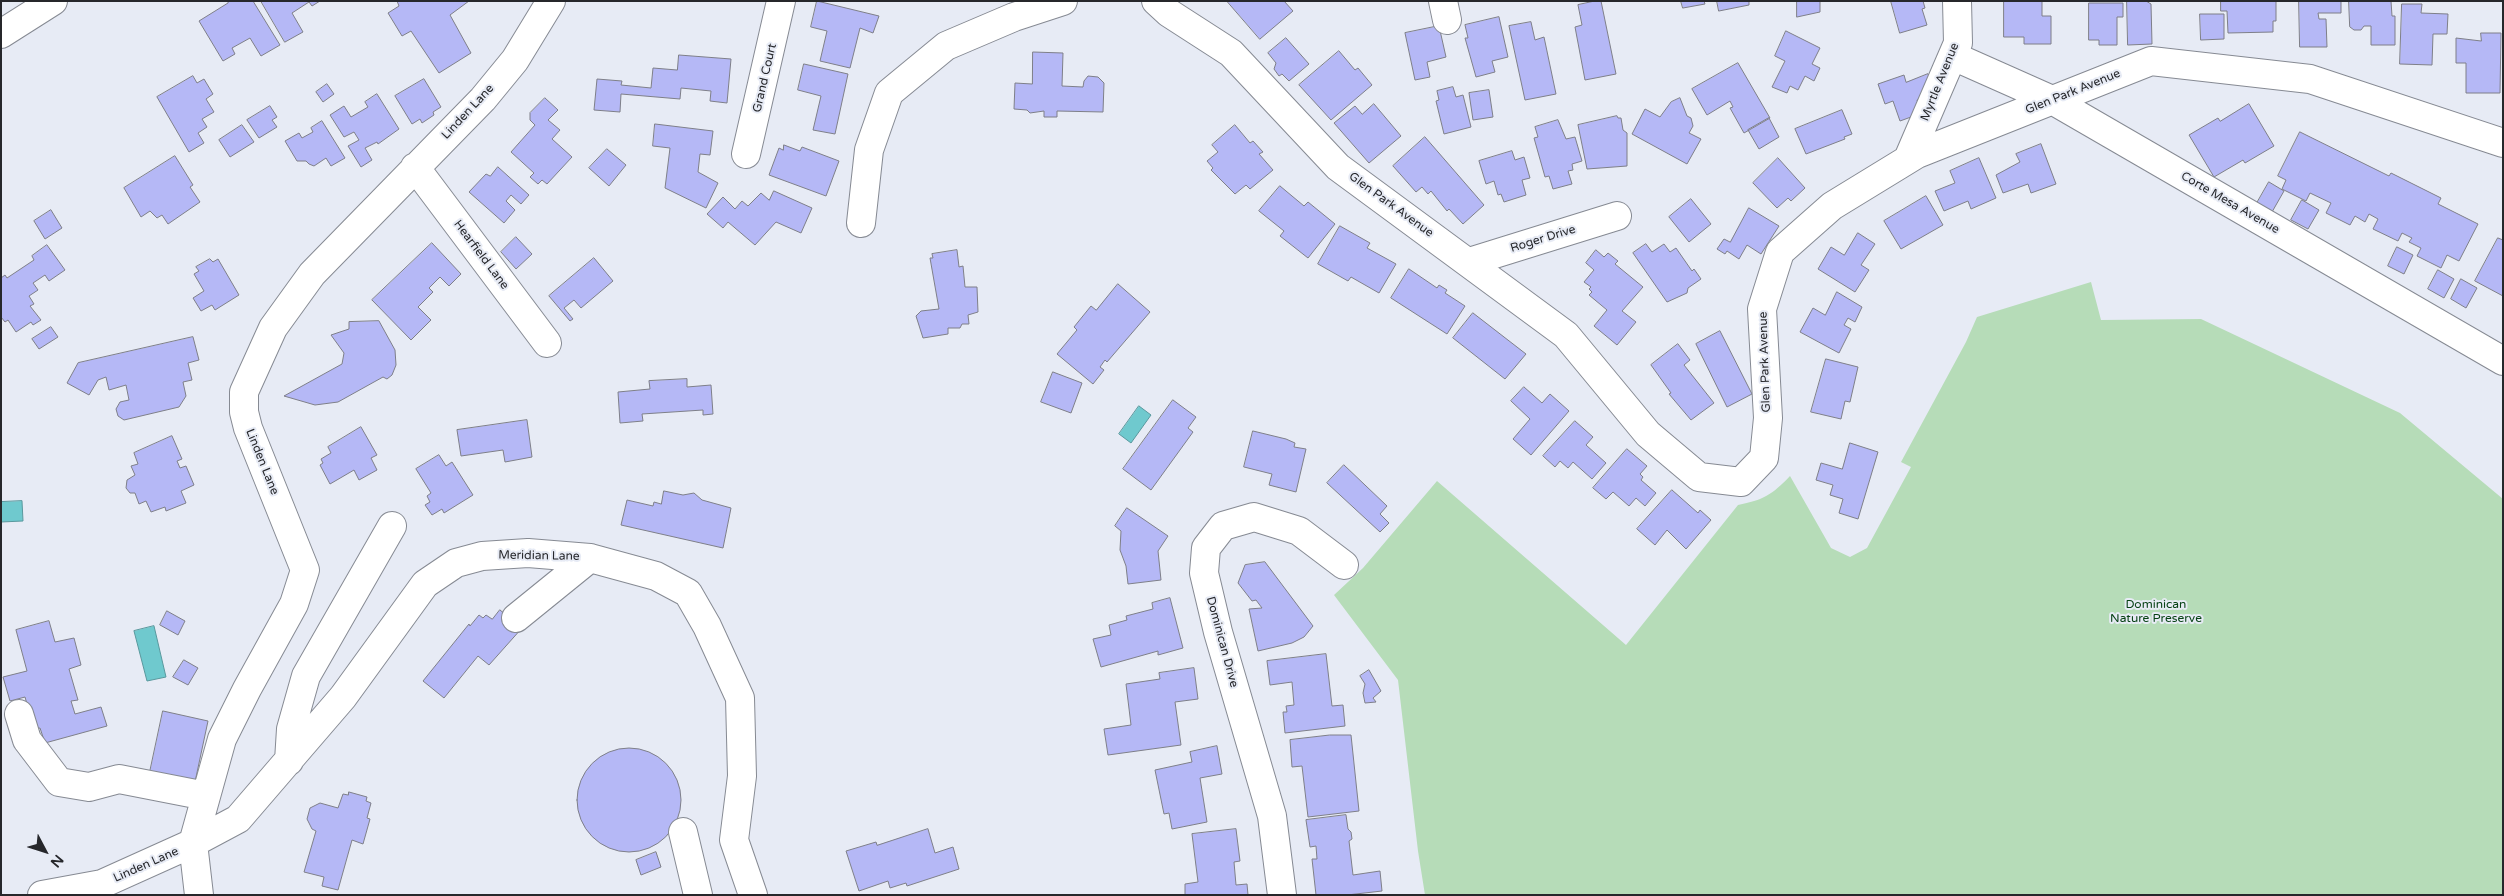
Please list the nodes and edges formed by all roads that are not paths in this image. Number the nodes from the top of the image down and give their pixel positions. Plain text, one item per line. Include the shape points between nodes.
1 (53, 1) edge
2 (551, 1) edge
3 (781, 1) edge
4 (1063, 1) edge
5 (1156, 1) edge
6 (1957, 1) edge
7 (1, 34) edge
8 (1952, 56) junction
9 (2052, 100) junction
10 (2503, 143) edge
11 (746, 154) dead end
12 (1908, 159) junction
13 (415, 168) junction
14 (1617, 216) dead end
15 (862, 223) dead end
16 (1469, 262) junction
17 (547, 343) dead end
18 (2503, 361) edge
19 (392, 526) dead end
20 (590, 558) junction
21 (1344, 565) dead end
22 (516, 618) dead end
23 (19, 714) dead end
24 (289, 761) junction
25 (206, 796) junction
26 (683, 832) dead end
27 (193, 843) junction
28 (42, 895) edge
29 (199, 895) edge
30 (698, 895) edge
31 (753, 895) edge
32 (1282, 895) edge

1 - 7 street
2 - 13 street, Linden Lane via 515,60 483,99
3 - 11 street, Grand Court
4 - 15 street via 1014,17 946,46 889,93 869,150
5 - 16 street, Glen Park Avenue via 1231,53 1338,167
6 - 8 street, Myrtle Avenue via 1958,44
8 - 9 street, Corte Mesa Avenue
8 - 12 street, Myrtle Avenue
9 - 10 street, Glen Park Avenue via 2151,60 2310,79
9 - 12 street, Glen Park Avenue
9 - 18 street, Corte Mesa Avenue
12 - 16 street, Glen Park Avenue via 1832,206 1780,252 1762,309 1768,418 1764,458 1741,482 1699,477 1648,434 1566,335
13 - 17 street, Hearfield Lane
13 - 25 street, Linden Lane via 312,274 273,328 244,392 248,428 305,570 294,604 222,739
14 - 16 street, Roger Drive
19 - 24 street via 306,676 291,729
20 - 22 street
20 - 24 street, Meridian Lane via 528,553 482,556 456,563 425,584 343,697
20 - 31 street, Meridian Lane via 656,576 688,593 707,626 740,698 742,776 734,840
21 - 32 street, Dominican Drive via 1299,531 1254,517 1224,526 1206,548 1204,574 1272,816
23 - 25 street via 26,740 59,782 89,787 119,778
24 - 27 street, Meridian Lane via 238,819
25 - 27 street, Linden Lane
26 - 30 street
27 - 28 street, Linden Lane via 102,884
27 - 29 street

